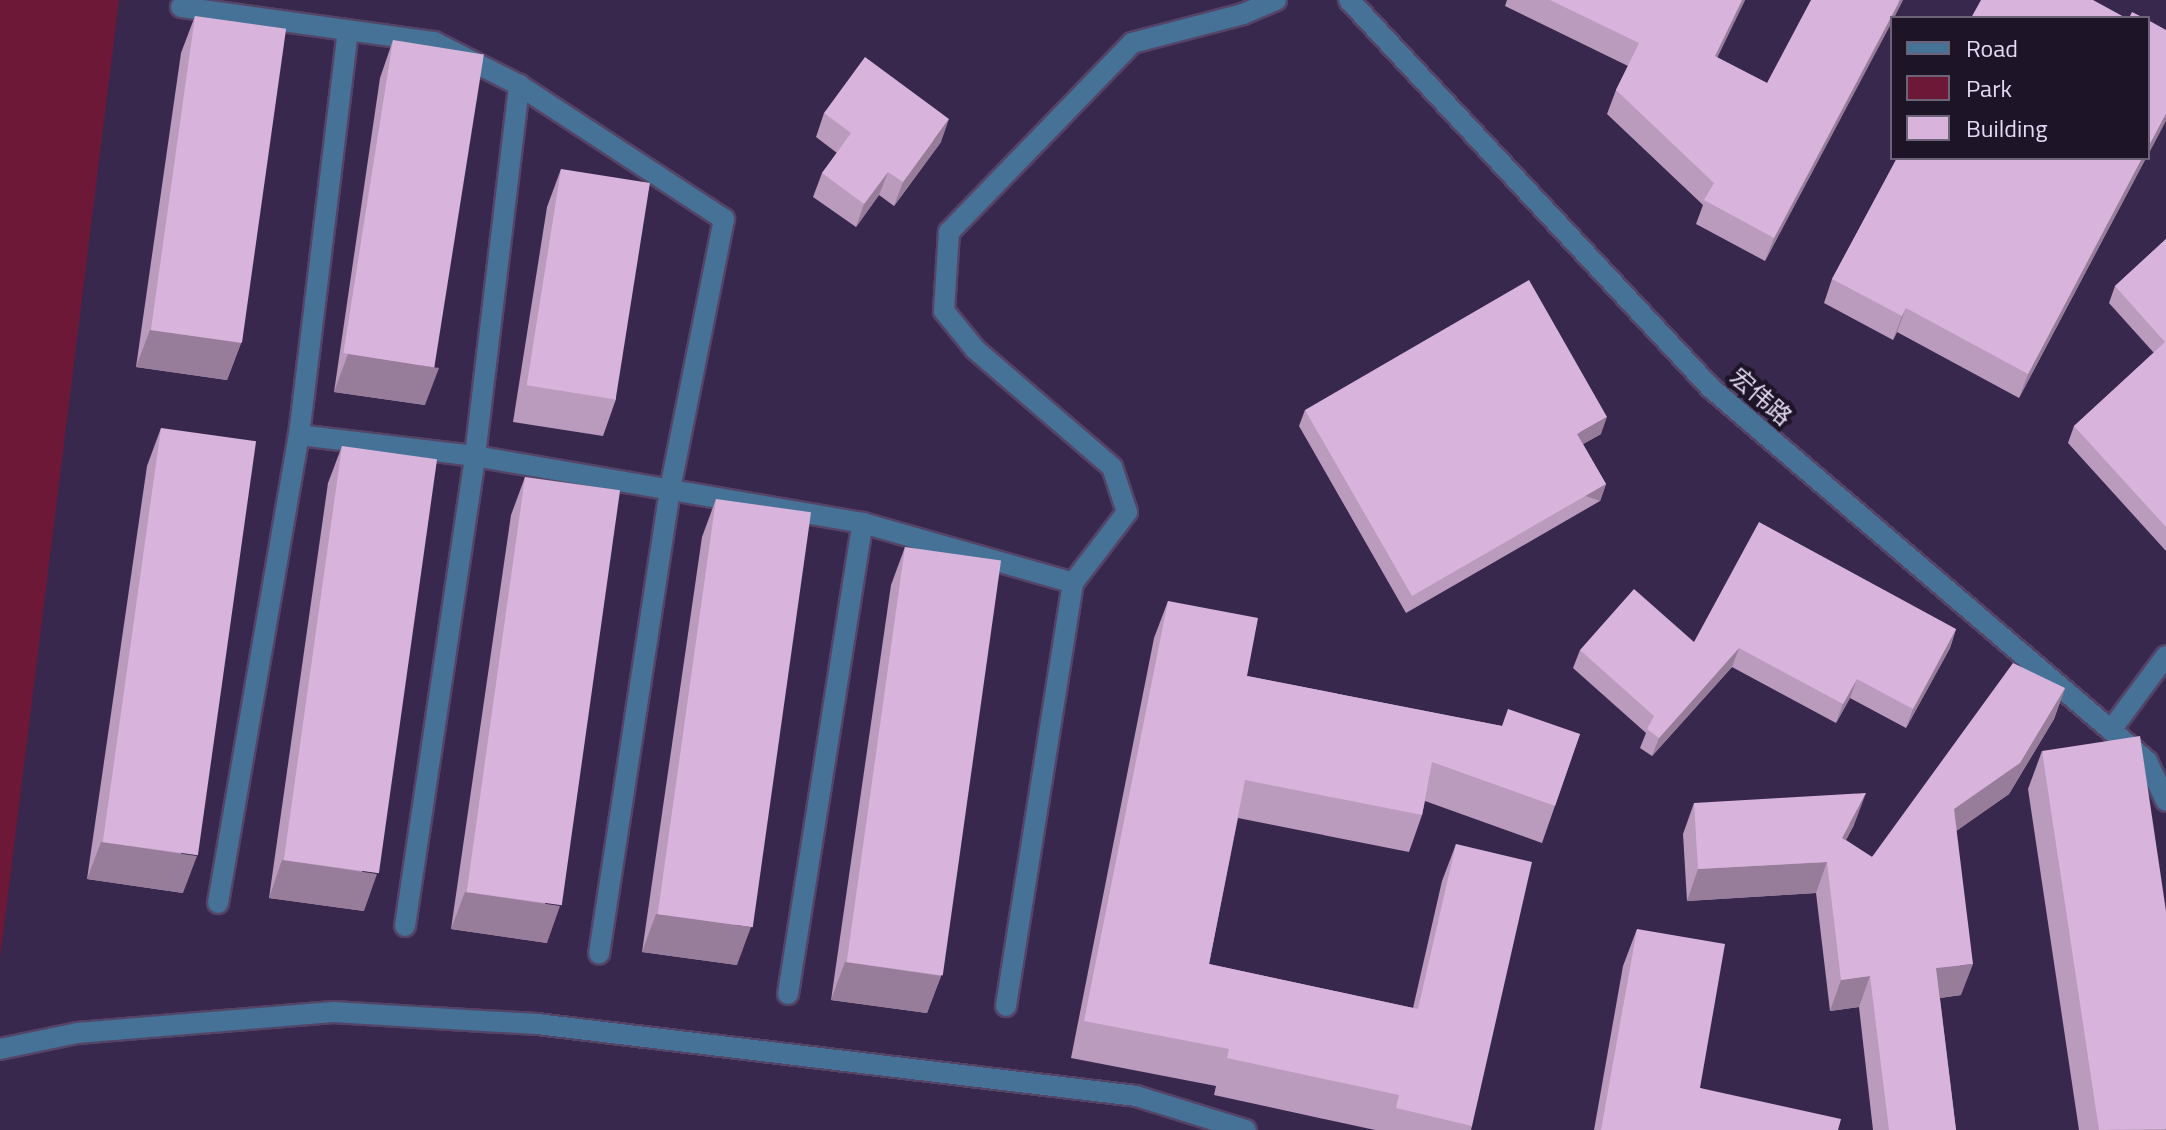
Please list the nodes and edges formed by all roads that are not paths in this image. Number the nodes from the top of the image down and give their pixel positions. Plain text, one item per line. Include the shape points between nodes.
1 (1276, 0) edge
2 (1349, 0) edge
3 (181, 7) dead end
4 (348, 33) junction
5 (519, 85) junction
6 (299, 435) junction
7 (475, 456) junction
8 (670, 490) junction
9 (863, 523) junction
10 (1073, 583) junction
11 (2166, 656) edge
12 (2111, 730) junction
13 (2166, 801) edge
14 (218, 903) dead end
15 (405, 926) dead end
16 (599, 954) dead end
17 (788, 994) dead end
18 (1006, 1006) dead end
19 (0, 1049) edge
20 (1246, 1130) edge

1 - 10 street via 1132,43 949,232 944,311 975,349 1112,467 1127,512
2 - 12 street, 宏伟路 via 1711,388
3 - 4 street
4 - 5 street via 434,42
4 - 6 street
5 - 7 street
5 - 8 street via 724,219
6 - 7 street
6 - 14 street
7 - 8 street
7 - 15 street
8 - 9 street
8 - 16 street
9 - 10 street
9 - 17 street
10 - 18 street
11 - 12 street
12 - 13 street, 宏伟路 via 2147,761
19 - 20 street via 77,1033 333,1012 537,1024 1136,1096

